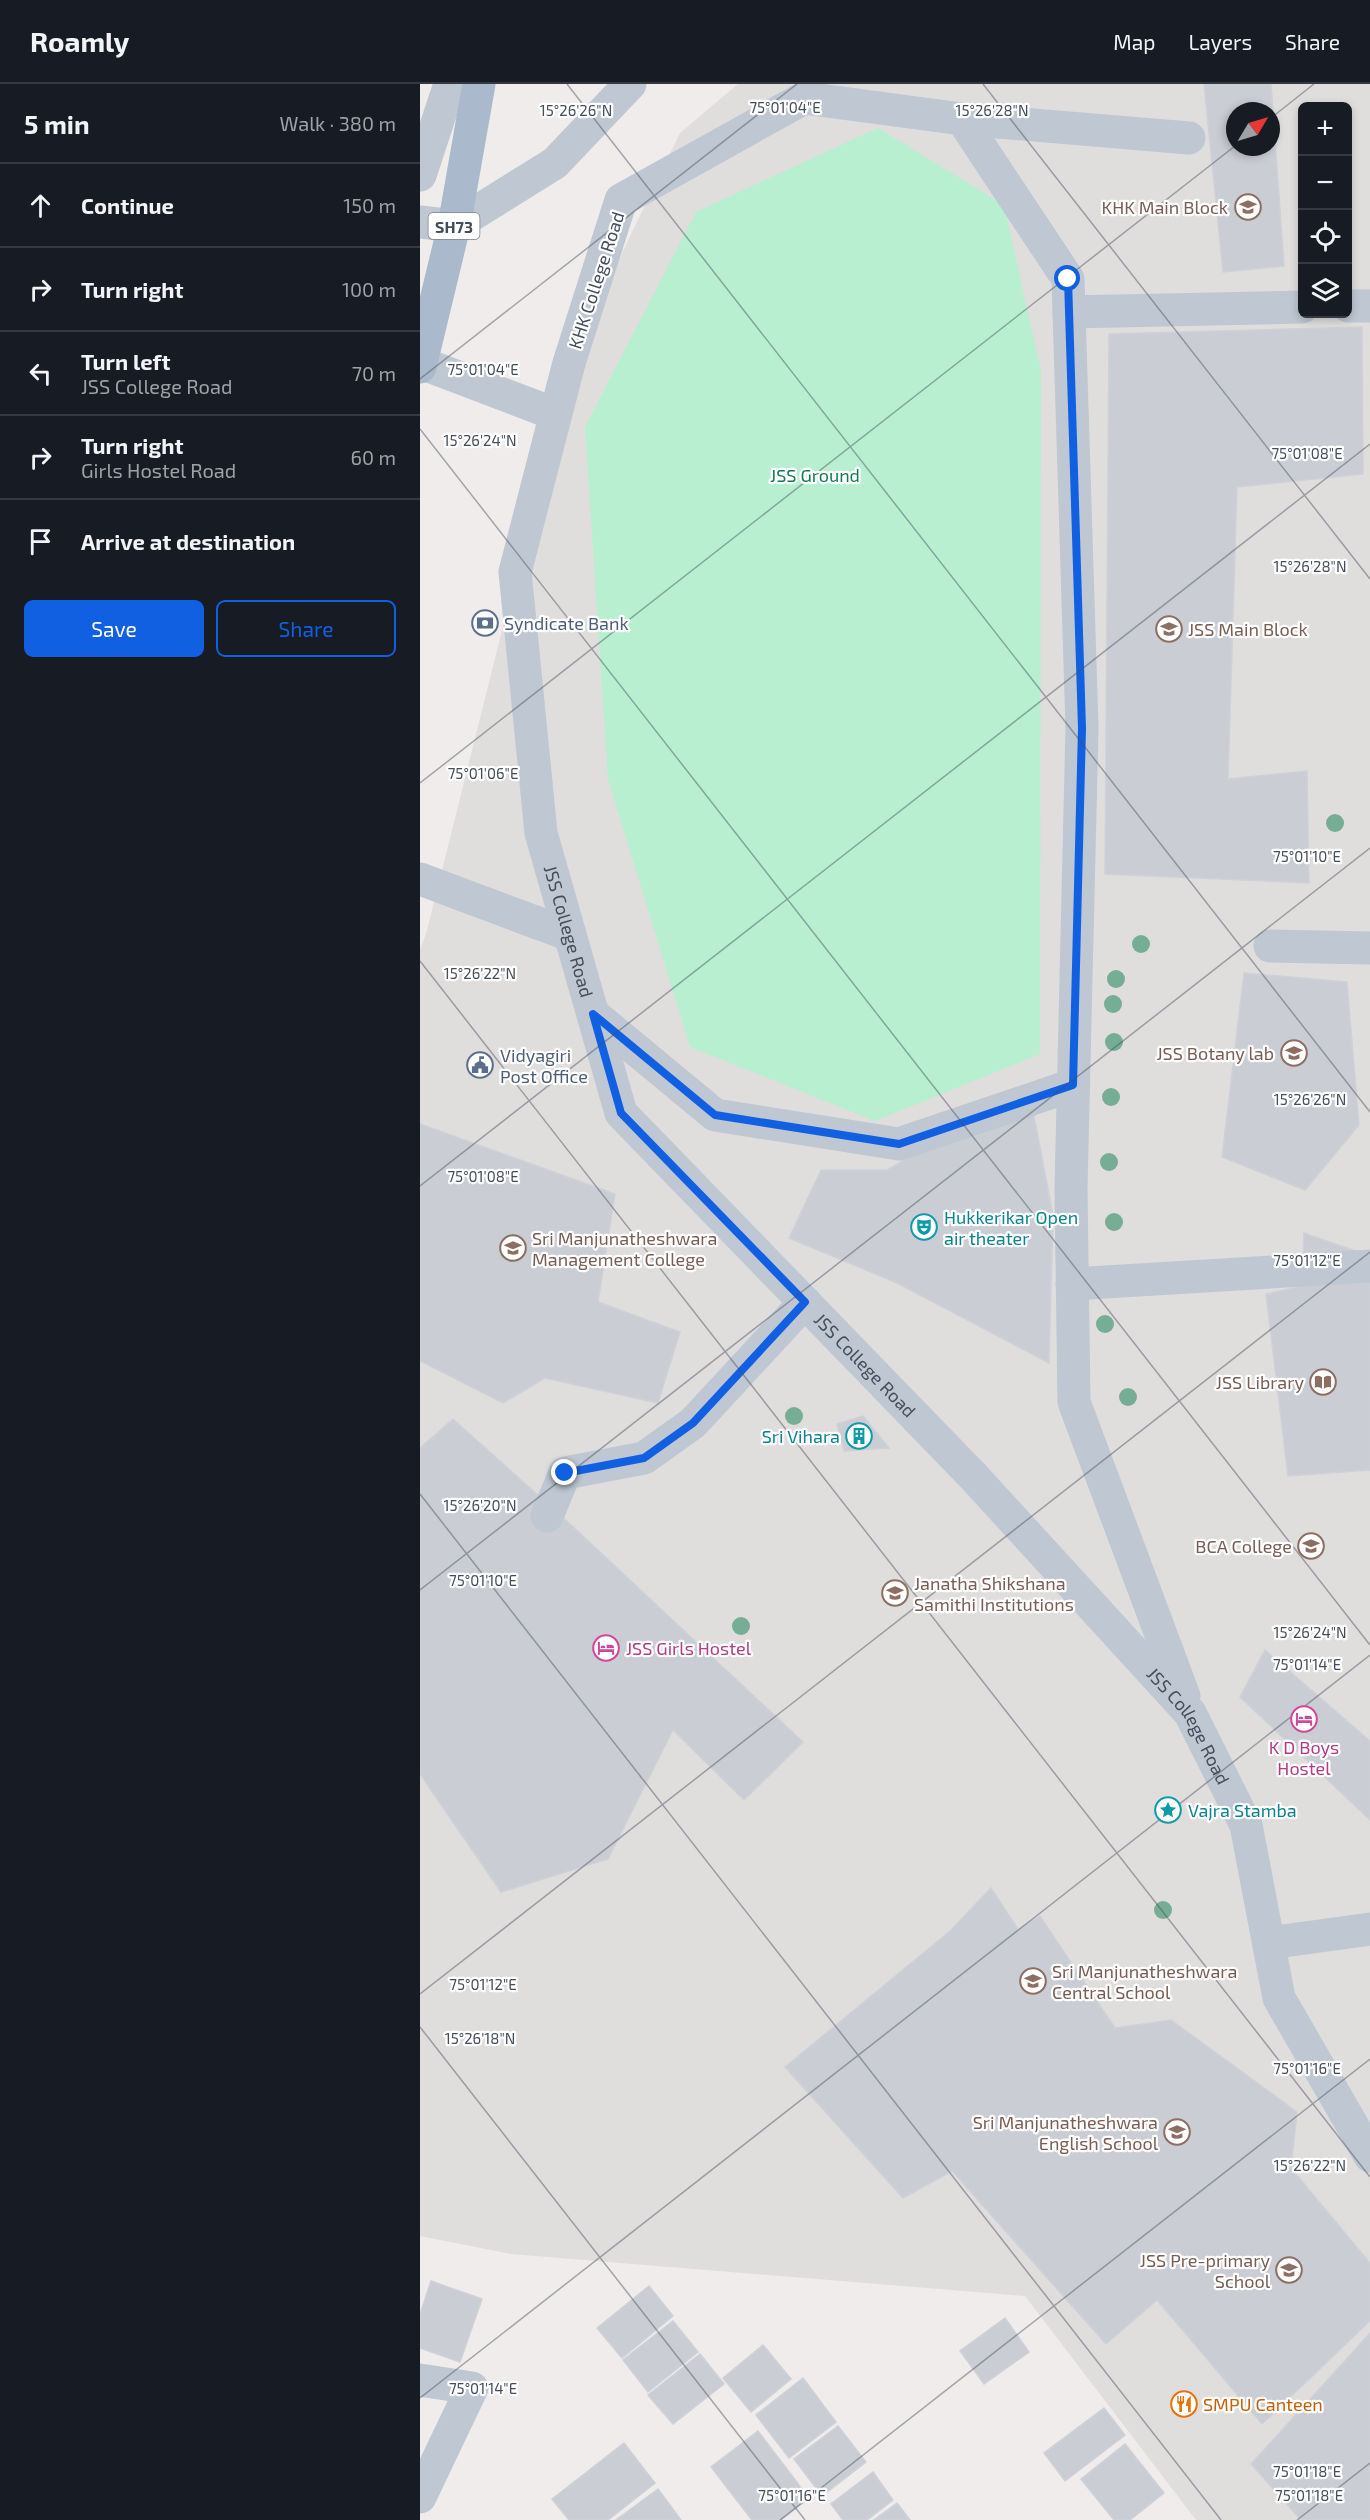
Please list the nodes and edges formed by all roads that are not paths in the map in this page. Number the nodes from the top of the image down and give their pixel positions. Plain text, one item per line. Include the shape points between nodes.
1 (450, 84) edge
2 (479, 84) edge
3 (630, 84) edge
4 (962, 119) junction
5 (1189, 138) dead end
6 (420, 175) edge
7 (420, 222) edge
8 (454, 226) junction
9 (1352, 306) edge
10 (1370, 306) edge
11 (1298, 307) edge
12 (1069, 312) junction
13 (421, 365) edge
14 (555, 414) junction
15 (420, 879) edge
16 (570, 935) junction
17 (1270, 945) dead end
18 (1370, 948) edge
19 (593, 1014) junction
20 (1073, 1085) junction
21 (1370, 1266) edge
22 (1072, 1284) junction
23 (805, 1302) junction
24 (547, 1516) dead end
25 (1190, 1713) junction
26 (1370, 1929) edge
27 (1269, 1944) junction
28 (1370, 2156) edge
29 (420, 2380) edge
30 (420, 2497) edge

1 - 6 street
2 - 8 main road, SH73
3 - 8 street via 555,163
4 - 5 street, KHK College Road
4 - 12 street via 1068,279
4 - 14 street, KHK College Road via 804,98 621,200
7 - 8 street
8 - 13 main road, SH73
9 - 10 street
11 - 12 street
12 - 20 street via 1082,728
13 - 14 street
14 - 16 street, JSS College Road via 515,572 541,832
15 - 16 street
16 - 19 street, JSS College Road
17 - 18 street
19 - 20 street via 715,1115 899,1144
19 - 23 street, JSS College Road via 621,1113
20 - 22 street
21 - 22 street
22 - 25 street via 1074,1402
23 - 24 street via 693,1423 644,1458 565,1473
23 - 25 street, JSS College Road via 974,1477
25 - 27 street, JSS College Road via 1246,1825
26 - 27 street
27 - 28 street, JSS College Road via 1279,1998
29 - 30 street via 472,2388

